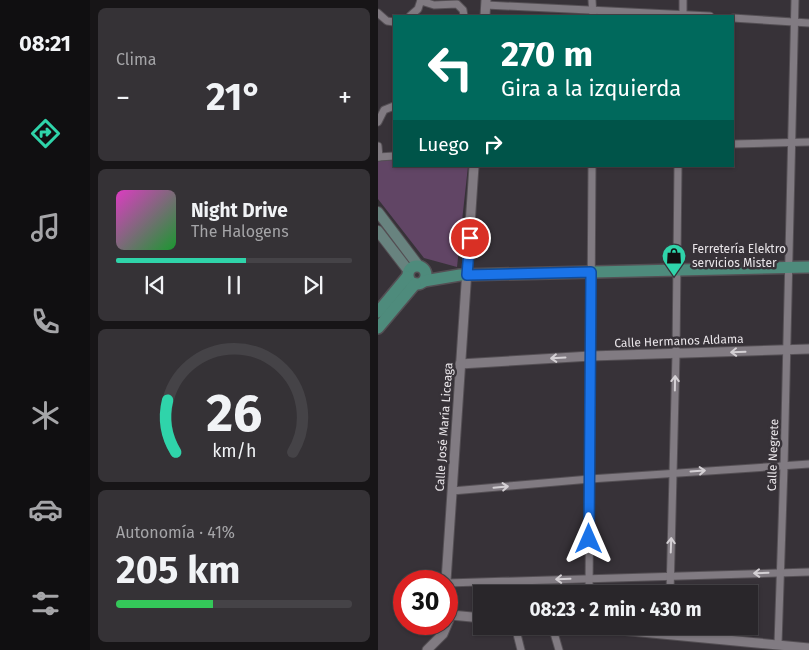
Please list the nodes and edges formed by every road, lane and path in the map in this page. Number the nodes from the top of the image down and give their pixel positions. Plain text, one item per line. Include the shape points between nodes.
1 (421, 0) edge
2 (592, 0) edge
3 (683, 0) edge
4 (795, 0) edge
5 (454, 2) edge
6 (486, 2) edge
7 (378, 13) edge
8 (592, 13) edge
9 (411, 15) edge
10 (464, 15) edge
11 (485, 15) edge
12 (683, 15) edge
13 (734, 18) edge
14 (393, 22) edge
15 (795, 22) junction
16 (810, 23) edge
17 (393, 106) edge
18 (378, 122) edge
19 (792, 142) junction
20 (810, 142) edge
21 (734, 144) edge
22 (378, 146) edge
23 (393, 156) edge
24 (378, 157) edge
25 (474, 167) edge
26 (592, 167) edge
27 (678, 167) edge
28 (378, 212) edge
29 (378, 231) edge
30 (788, 267) junction
31 (810, 267) edge
32 (677, 270) junction
33 (591, 272) junction
34 (416, 274) junction
35 (463, 275) junction
36 (378, 312) edge
37 (378, 328) edge
38 (810, 349) edge
39 (787, 350) junction
40 (676, 354) junction
41 (591, 356) junction
42 (460, 364) junction
43 (810, 464) edge
44 (784, 466) junction
45 (673, 473) junction
46 (590, 479) junction
47 (452, 491) junction
48 (447, 570) edge
49 (810, 572) edge
50 (780, 573) junction
51 (670, 576) junction
52 (589, 579) junction
53 (458, 582) edge
54 (589, 585) edge
55 (670, 585) edge
56 (458, 614) edge
57 (473, 616) edge
58 (442, 635) edge
59 (517, 635) edge
60 (555, 635) edge
61 (707, 635) edge
62 (778, 644) junction
63 (810, 648) edge
64 (427, 650) edge
65 (521, 650) edge
66 (559, 650) edge

1 - 5 street via 434,5
1 - 9 street
2 - 8 street
3 - 12 street
4 - 15 street, Calle Negrete
5 - 10 street via 461,6
6 - 8 street
6 - 11 street
7 - 14 street
8 - 12 street
13 - 15 street
15 - 16 street
15 - 19 street, Calle Negrete
17 - 18 street via 384,110
19 - 20 street
19 - 21 street
19 - 30 street, Calle Negrete
22 - 24 street
23 - 24 street
25 - 35 street, Calle José María Liceaga
26 - 33 street
27 - 32 street
28 - 34 main road
29 - 34 main road
30 - 31 main road
30 - 32 main road
30 - 39 street, Calle Negrete
32 - 33 main road
32 - 40 street
33 - 35 main road
33 - 41 street
34 - 35 main road
34 - 36 main road
34 - 37 main road
35 - 42 street, Calle José María Liceaga
38 - 39 street, Calle Hermanos Aldama
39 -> 40 street, Calle Hermanos Aldama
39 - 44 street, Calle Negrete
40 - 41 street, Calle Hermanos Aldama
45 -> 40 street
41 -> 42 street, Calle Hermanos Aldama
41 - 46 street
42 - 47 street, Calle José María Liceaga
43 - 44 street
45 -> 44 street
44 - 50 street, Calle Negrete
45 - 46 street
51 -> 45 street
47 -> 46 street
46 - 52 street
47 - 48 street, Calle José María Liceaga
49 - 50 street
50 -> 51 street
50 - 62 street, Calle Negrete
51 - 52 street
51 - 55 street
52 -> 53 street
52 - 54 street
56 - 57 street
58 - 64 street
59 - 65 street
60 - 66 street
61 - 62 street
62 - 63 street

